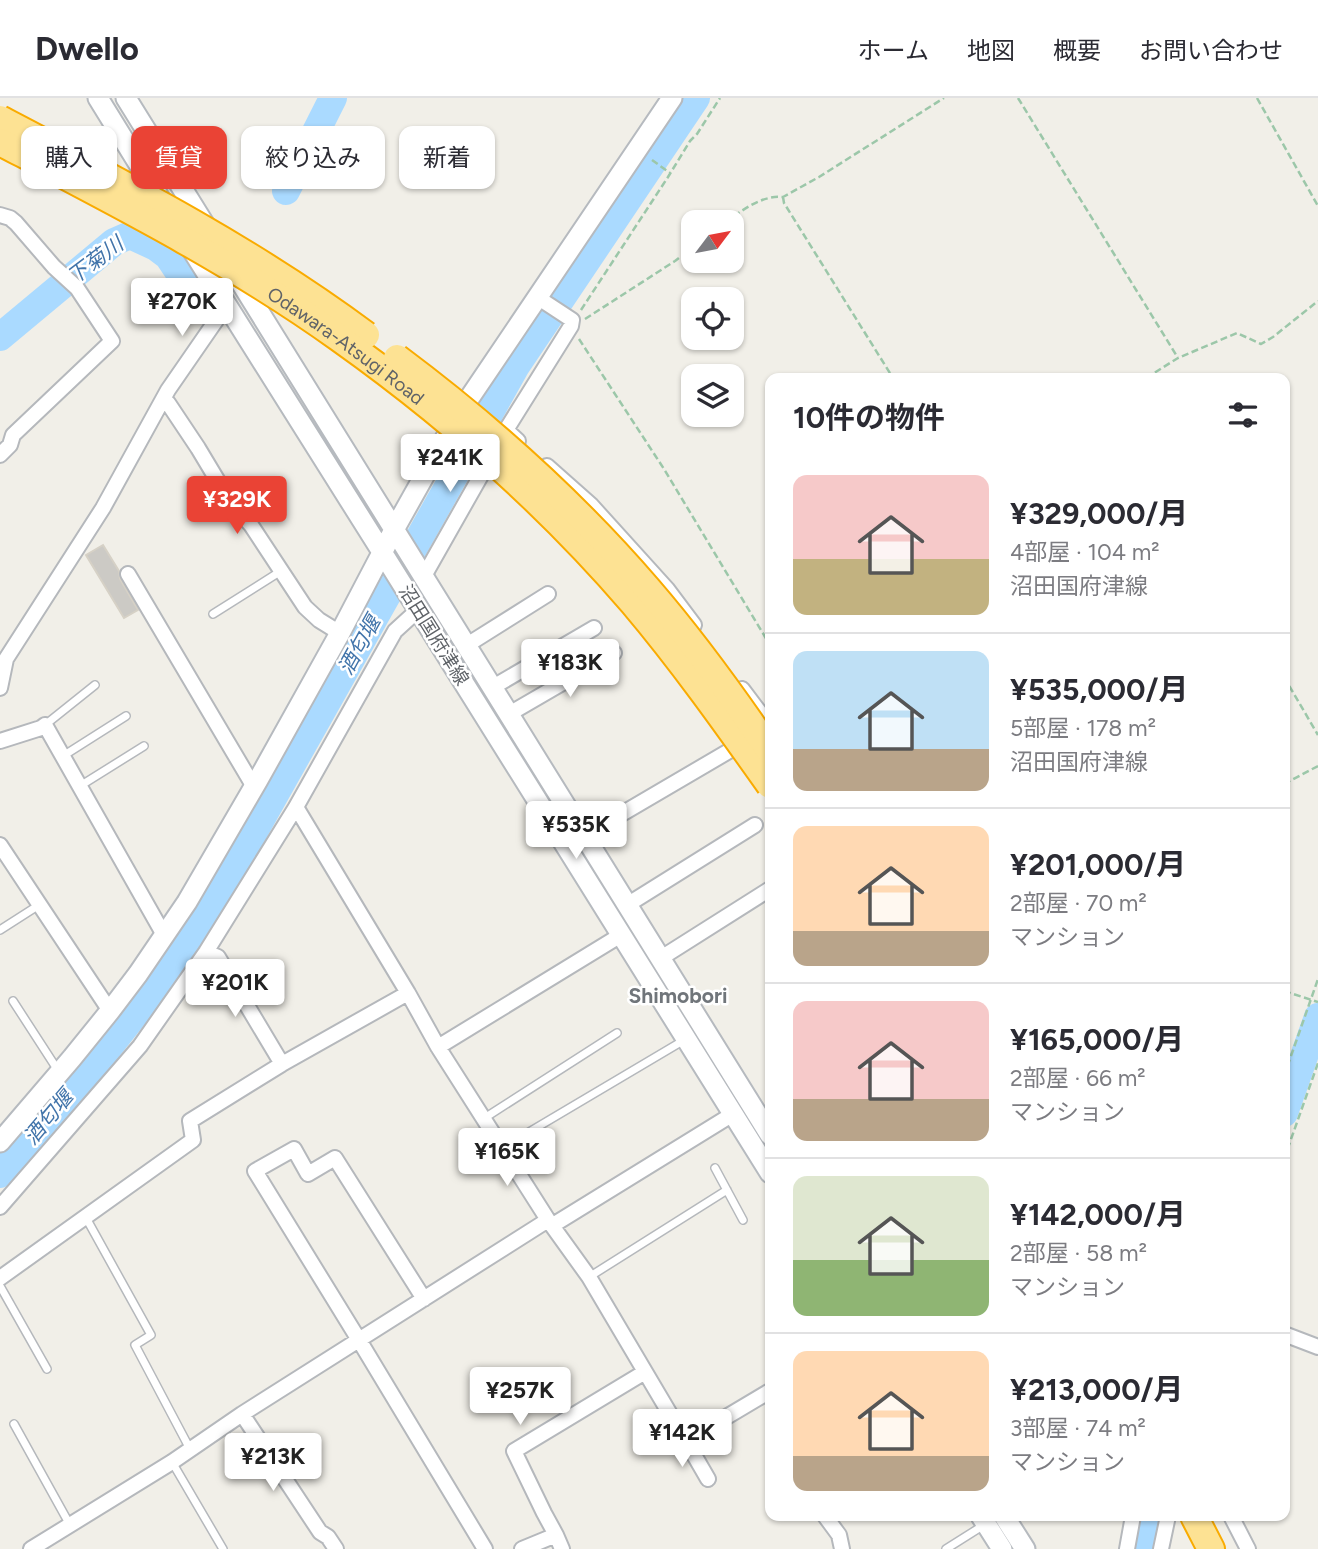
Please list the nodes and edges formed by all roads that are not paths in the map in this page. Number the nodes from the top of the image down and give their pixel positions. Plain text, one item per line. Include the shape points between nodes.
1 (97, 98) edge
2 (126, 98) edge
3 (672, 98) edge
4 (0, 119) edge
5 (0, 142) edge
6 (0, 215) edge
7 (537, 297) junction
8 (226, 306) junction
9 (164, 400) junction
10 (506, 430) junction
11 (0, 455) edge
12 (397, 533) junction
13 (385, 556) junction
14 (281, 570) junction
15 (421, 571) junction
16 (128, 575) dead end
17 (548, 594) dead end
18 (418, 610) junction
19 (213, 614) dead end
20 (594, 628) dead end
21 (340, 633) junction
22 (467, 645) junction
23 (614, 653) dead end
24 (95, 685) dead end
25 (493, 687) junction
26 (0, 688) edge
27 (509, 714) junction
28 (126, 716) dead end
29 (765, 719) edge
30 (44, 725) junction
31 (0, 741) edge
32 (765, 744) edge
33 (144, 746) dead end
34 (729, 751) dead end
35 (63, 757) junction
36 (765, 778) edge
37 (79, 786) junction
38 (254, 787) junction
39 (296, 807) junction
40 (755, 825) dead end
41 (584, 835) junction
42 (0, 845) edge
43 (765, 892) edge
44 (40, 905) junction
45 (627, 905) junction
46 (0, 930) edge
47 (164, 935) junction
48 (621, 935) junction
49 (206, 952) junction
50 (661, 958) junction
51 (408, 993) junction
52 (13, 1001) dead end
53 (110, 1011) junction
54 (617, 1033) dead end
55 (686, 1039) junction
56 (438, 1047) junction
57 (282, 1064) junction
58 (60, 1073) junction
59 (733, 1114) junction
60 (483, 1119) junction
61 (765, 1127) edge
62 (0, 1142) edge
63 (502, 1148) junction
64 (765, 1165) edge
65 (715, 1168) dead end
66 (727, 1190) junction
67 (0, 1207) edge
68 (85, 1216) junction
69 (743, 1220) dead end
70 (551, 1223) junction
71 (0, 1278) edge
72 (589, 1278) junction
73 (0, 1286) edge
74 (424, 1299) junction
75 (1290, 1336) edge
76 (359, 1340) junction
77 (1318, 1347) edge
78 (47, 1369) dead end
79 (645, 1373) junction
80 (765, 1394) edge
81 (242, 1414) junction
82 (14, 1424) dead end
83 (686, 1441) junction
84 (191, 1449) junction
85 (172, 1461) junction
86 (708, 1479) dead end
87 (829, 1521) edge
88 (986, 1521) edge
89 (991, 1521) edge
90 (993, 1521) edge
91 (1132, 1521) edge
92 (1167, 1521) edge
93 (1197, 1521) edge
94 (1216, 1521) edge
95 (1234, 1521) edge
96 (70, 1525) junction
97 (556, 1535) junction
98 (31, 1549) edge
99 (223, 1549) edge
100 (336, 1549) edge
101 (485, 1549) edge
102 (522, 1549) edge
103 (562, 1549) edge
104 (842, 1549) edge
105 (946, 1549) edge
106 (1002, 1549) edge
107 (1025, 1549) edge
108 (1126, 1549) edge
109 (1161, 1549) edge
110 (1211, 1549) edge
111 (1230, 1549) edge
112 (1248, 1549) edge

1 - 8 main road, 沼田国府津線
2 - 12 main road, 沼田国府津線
3 - 7 main road
4 - 32 highway, Odawara-Atsugi Road, bridge via 270,268 433,386 574,509 639,579
5 - 36 highway, Odawara-Atsugi Road, bridge via 135,212 264,288 406,388 496,463 624,593 710,699
6 - 11 street via 16,223 77,288 112,341 13,435
7 - 10 street via 572,323
7 - 12 main road via 460,412
8 - 9 street
8 - 13 main road, 沼田国府津線
9 - 14 street
9 - 26 street via 103,508 5,659
10 - 15 street
10 - 29 street via 591,505 667,589
12 - 13 main road
12 - 15 main road, 沼田国府津線
13 - 18 main road, 沼田国府津線
13 - 21 main road
14 - 19 lane
14 - 21 street via 305,607
15 - 22 main road, 沼田国府津線
16 - 38 street
17 - 22 street
18 - 39 street via 395,631
18 - 48 main road, 沼田国府津線
20 - 25 street
21 - 38 main road
22 - 25 main road, 沼田国府津線
23 - 27 street
24 - 30 lane
25 - 27 main road, 沼田国府津線
27 - 41 main road, 沼田国府津線
28 - 35 lane
30 - 31 street
30 - 35 street
33 - 37 lane
34 - 41 street
35 - 37 street
37 - 47 street
38 - 47 main road
39 - 49 street
39 - 51 street
40 - 45 street
41 - 45 main road, 沼田国府津線
42 - 44 street
43 - 50 street
44 - 46 lane
44 - 53 street
45 - 50 main road, 沼田国府津線
47 - 53 main road
48 - 55 main road, 沼田国府津線
48 - 56 street
49 - 57 street via 218,957
49 - 67 street via 140,1046
50 - 61 main road, 沼田国府津線
51 - 56 street
51 - 57 street
52 - 58 lane
53 - 58 main road
54 - 60 lane
55 - 59 main road, 沼田国府津線
55 - 63 lane
56 - 60 street
57 - 68 street via 190,1121 193,1140
58 - 62 main road
59 - 64 main road, 沼田国府津線
59 - 70 street
60 - 63 street
63 - 70 street
65 - 66 lane
66 - 69 lane
66 - 72 lane
68 - 71 street
68 - 84 lane via 151,1335 135,1345
70 - 72 street
70 - 74 street
72 - 79 street
73 - 78 lane
74 - 76 street
74 - 76 street via 335,1158 308,1174 294,1149 255,1171
75 - 77 street
76 - 81 street
76 - 101 street
79 - 83 street
79 - 97 street via 514,1451
80 - 83 street
81 - 84 street
81 - 100 street
82 - 96 lane
83 - 86 street
84 - 85 street
85 - 96 street
85 - 99 lane
87 - 104 street
88 - 105 lane
89 - 106 main road
90 - 107 main road
91 - 108 street
92 - 109 street
93 - 110 highway
94 - 111 highway
95 - 112 street
96 - 98 street
97 - 102 street
97 - 103 street

